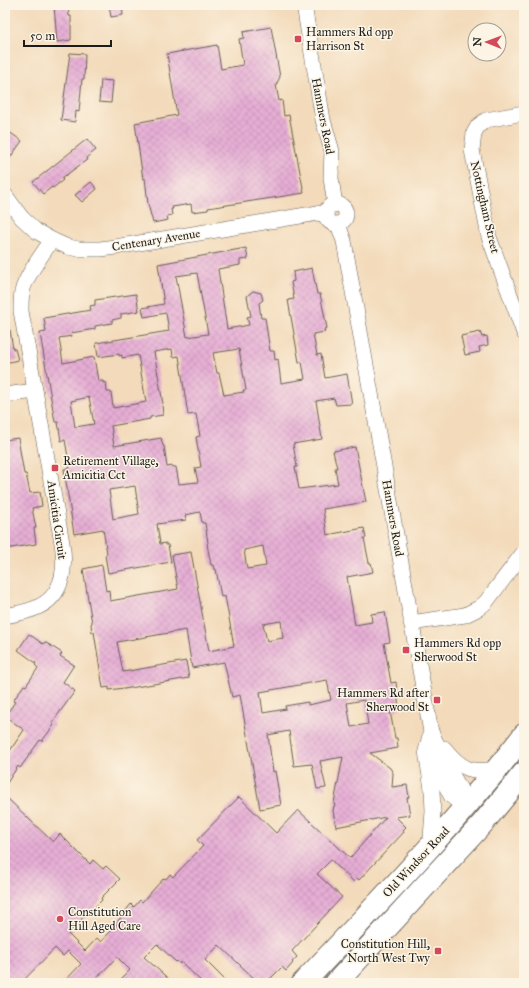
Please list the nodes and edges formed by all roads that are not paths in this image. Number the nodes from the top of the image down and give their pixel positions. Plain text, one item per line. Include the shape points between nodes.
1 (304, 5) edge
2 (524, 113) edge
3 (5, 195) edge
4 (330, 210) junction
5 (52, 240) junction
6 (524, 334) edge
7 (35, 391) junction
8 (5, 395) edge
9 (524, 552) edge
10 (5, 616) edge
11 (411, 623) junction
12 (431, 732) junction
13 (524, 735) edge
14 (499, 768) junction
15 (524, 773) edge
16 (465, 807) junction
17 (483, 823) junction
18 (427, 851) junction
19 (303, 983) edge
20 (336, 983) edge

1 - 4 street, Hammers Road via 323,120 332,151
2 - 6 street, Nottingham Street via 486,120 474,133 472,150 489,237
3 - 5 street, Centenary Avenue via 21,217 36,231
4 - 5 street, Centenary Avenue via 101,249 68,247
4 - 11 street, Hammers Road via 329,221 338,224 346,248
5 - 7 street, Amicitia Circuit via 22,291 21,311
7 - 8 street
7 - 10 street, Amicitia Circuit via 59,524 63,573 53,596 29,611
9 - 11 street via 486,602 478,608 465,615
11 - 12 street, Hammers Road
12 - 14 street via 453,760 462,766 483,771
12 - 16 street, Hammers Road via 460,789
12 - 18 street via 426,751 433,811 431,838
13 - 14 highway, Old Windsor Road
14 - 16 highway, Old Windsor Road
15 - 17 highway, Old Windsor Road
16 - 17 highway
16 - 18 highway, Old Windsor Road
17 - 20 highway, Old Windsor Road
18 - 19 highway, Old Windsor Road

